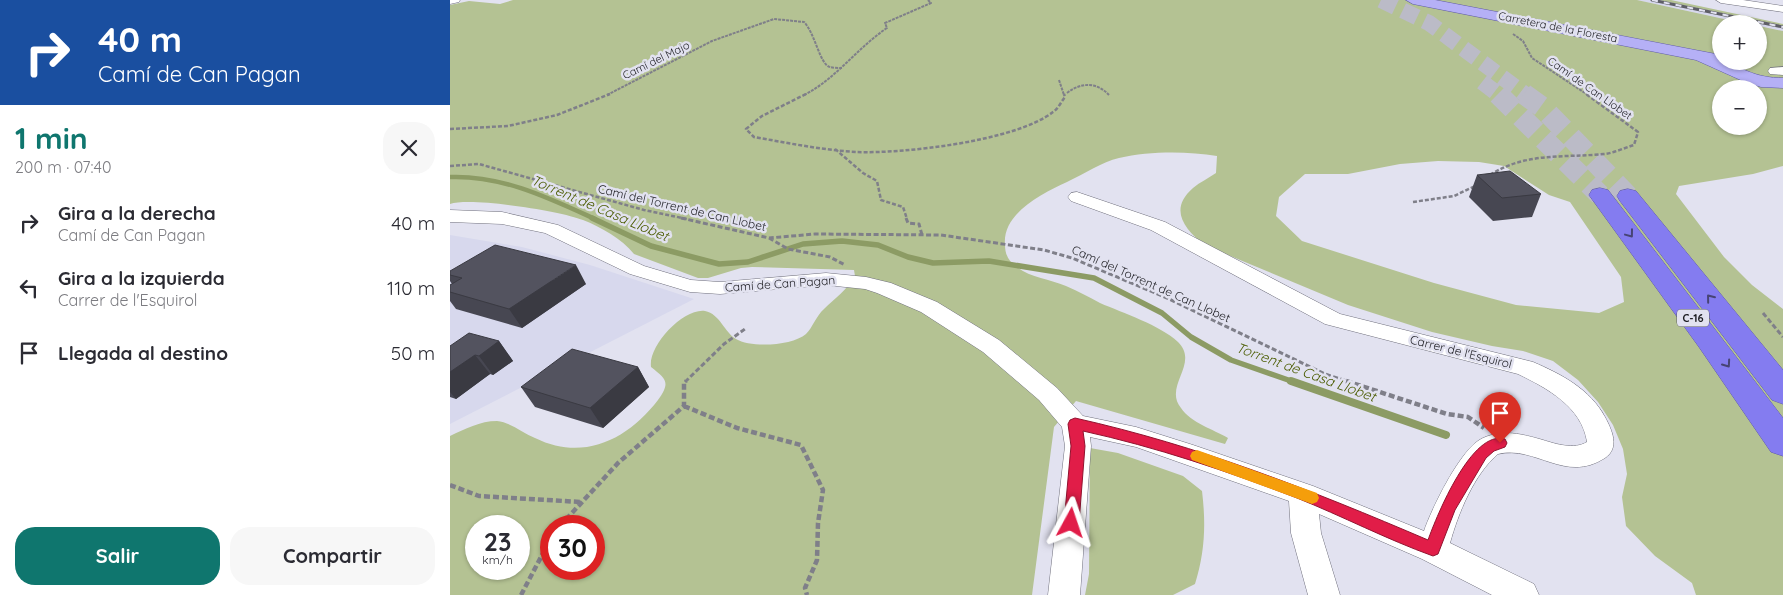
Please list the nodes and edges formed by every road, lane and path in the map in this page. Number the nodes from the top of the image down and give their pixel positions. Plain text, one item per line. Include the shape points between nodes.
1 (455, 0) edge
2 (928, 0) edge
3 (1414, 0) edge
4 (1721, 0) edge
5 (450, 1) edge
6 (1783, 9) edge
7 (1484, 12) junction
8 (1701, 56) junction
9 (1712, 58) edge
10 (1712, 60) edge
11 (842, 68) junction
12 (1736, 70) edge
13 (1763, 70) edge
14 (1780, 78) edge
15 (1059, 80) dead end
16 (1067, 94) junction
17 (1109, 95) dead end
18 (450, 129) edge
19 (834, 149) junction
20 (450, 166) edge
21 (1488, 176) edge
22 (1482, 181) edge
23 (1077, 197) dead end
24 (1413, 202) dead end
25 (450, 216) edge
26 (922, 235) junction
27 (769, 238) junction
28 (844, 280) junction
29 (1763, 313) dead end
30 (745, 329) dead end
31 (1783, 337) edge
32 (1783, 392) edge
33 (684, 406) junction
34 (1075, 424) junction
35 (1500, 443) junction
36 (1783, 443) edge
37 (450, 485) edge
38 (1303, 494) junction
39 (582, 502) junction
40 (570, 515) edge
41 (1433, 549) junction
42 (540, 559) edge
43 (521, 595) edge
44 (806, 595) edge
45 (1064, 595) edge
46 (1324, 595) edge
47 (1523, 595) edge

1 - 5 street
2 - 11 path via 931,3 885,24 888,28
3 - 7 main road, Carretera de la Floresta
4 - 6 street
7 - 8 main road, Carretera de la Floresta
7 - 21 path, Camí de Can Llobet via 1523,41 1532,58 1638,132 1634,145 1606,154 1521,160
8 - 9 main road, Carretera de la Floresta
8 - 10 main road, Carretera de la Floresta
11 - 18 path, Camí del Majo via 828,67 821,61 816,38 804,22 774,19 712,41 606,96 557,116 500,126
11 - 19 path via 816,88 754,120 746,128 754,137
12 - 14 main road, Carretera de la Floresta via 1750,79
13 - 14 main road
15 - 16 path
16 - 17 path via 1073,87 1084,84 1105,89
16 - 19 path via 1059,108 1045,118 999,135 933,149 888,152
19 - 26 path via 877,181 881,200 904,207 908,223 919,224
20 - 27 path, Camí del Torrent de Can Llobet via 479,164 644,210
22 - 24 path via 1470,191
23 - 35 street, Carrer de l'Esquirol via 1158,226 1333,319 1506,362 1543,376 1576,399 1589,413 1600,438 1600,447 1594,453 1579,457
25 - 28 street, Camí de Can Pagan via 502,218 552,230 637,270 690,286 720,288 785,281
26 - 27 path, Camí del Torrent de Can Llobet via 815,234
26 - 35 path, Camí del Torrent de Can Llobet via 1014,245 1072,258 1167,298 1325,374 1447,414 1468,417
27 - 28 path via 788,249 830,257 846,266
28 - 34 street, Camí de Can Pagan via 884,288 961,325 1019,368
29 - 31 path
30 - 33 path via 724,344 684,383
32 -> 36 highway, C-16 via 1734,328 1614,195 1709,340
33 - 39 path via 618,463
33 - 44 path via 737,428 801,445 824,490 818,523 817,560 805,588
34 - 38 street via 1136,437
34 - 45 street via 1078,446
35 - 41 street via 1481,454 1448,508
37 - 39 path via 479,496
38 - 41 street
38 - 46 street via 1306,533
39 - 40 path
41 - 47 street
42 - 43 path

